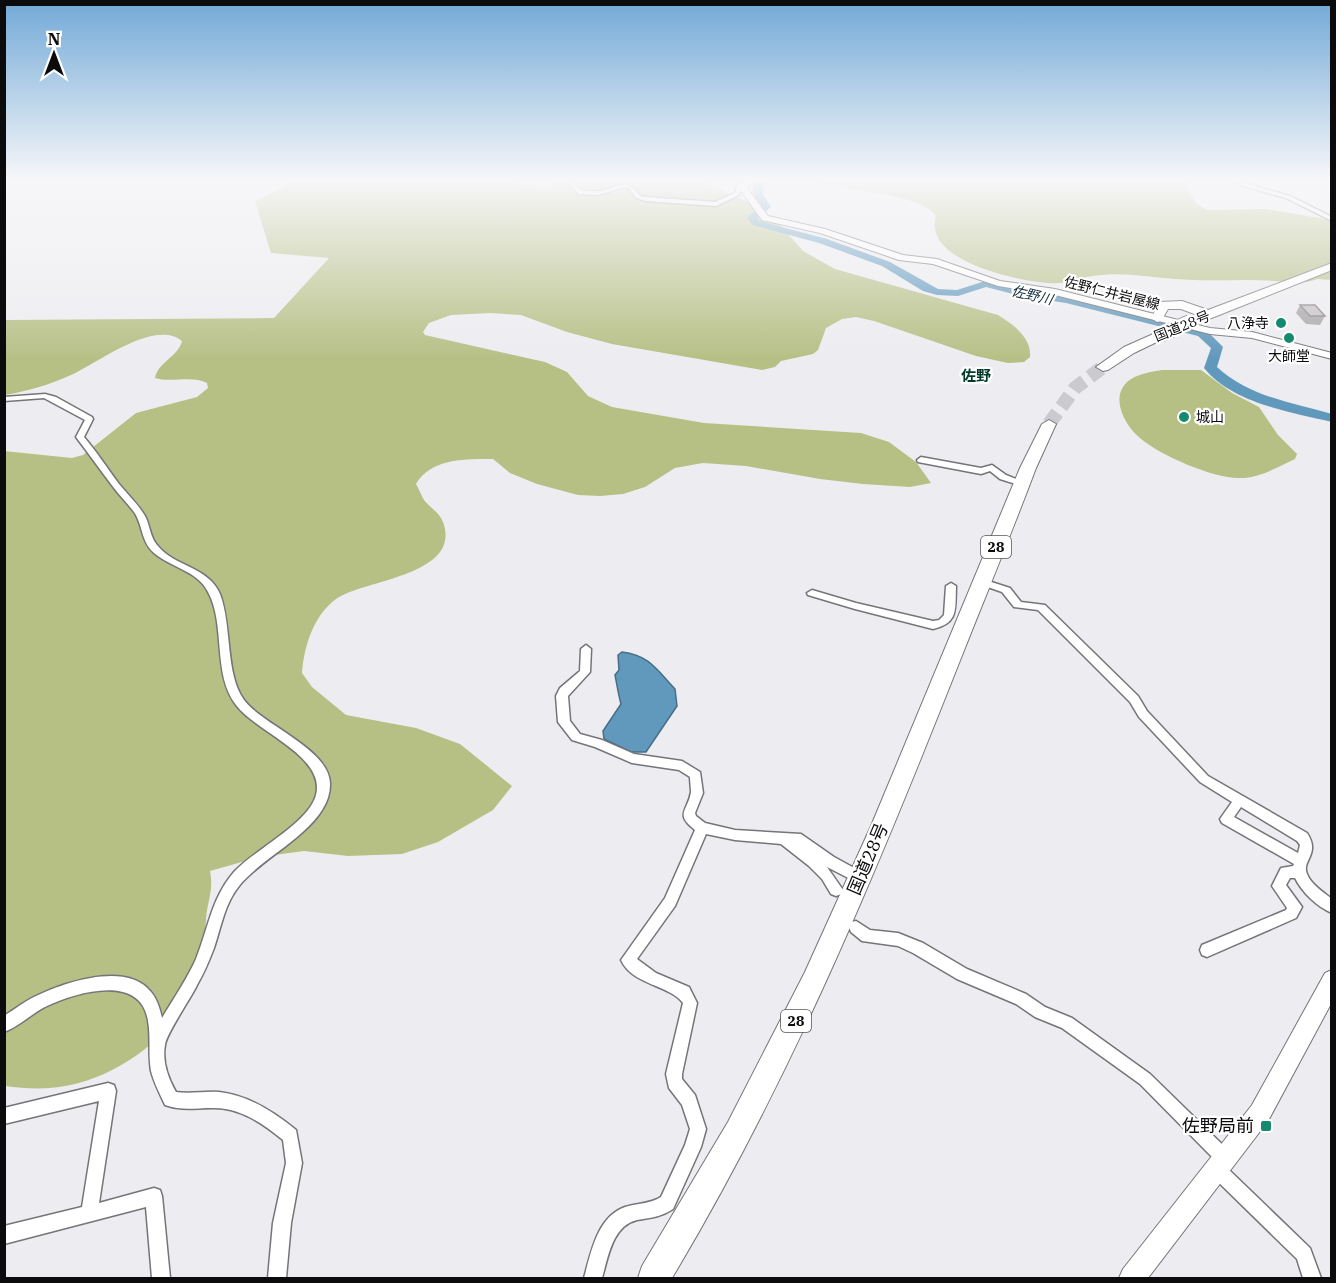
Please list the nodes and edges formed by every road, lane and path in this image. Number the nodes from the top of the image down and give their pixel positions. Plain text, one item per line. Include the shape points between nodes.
1 (848, 240) edge
2 (1332, 266) edge
3 (1209, 315) junction
4 (1157, 318) junction
5 (1332, 356) edge
6 (1103, 367) tunnel mouth
7 (4, 399) edge
8 (1049, 424) tunnel mouth
9 (921, 460) dead end
10 (1022, 483) junction
11 (982, 582) junction
12 (951, 586) dead end
13 (812, 593) dead end
14 (586, 648) dead end
15 (1239, 801) junction
16 (702, 828) junction
17 (784, 839) junction
18 (1300, 867) junction
19 (848, 884) junction
20 (1332, 907) edge
21 (856, 927) dead end
22 (1208, 950) dead end
23 (1332, 980) edge
24 (4, 1025) edge
25 (158, 1040) junction
26 (4, 1116) edge
27 (1221, 1164) junction
28 (89, 1214) junction
29 (4, 1235) edge
30 (160, 1278) edge
31 (277, 1278) edge
32 (593, 1278) edge
33 (654, 1278) edge
34 (1132, 1278) edge
35 (1312, 1278) edge

1 - 4 main road, 佐野仁井岩屋線 via 902,258 934,261 991,281 1055,292
2 - 3 highway, 国道28号
3 - 4 highway via 1172,304 1164,305
3 - 6 highway, 国道28号, bridge via 1129,350
4 - 5 main road, 佐野仁井岩屋線 via 1222,333 1252,335
7 - 25 street via 45,396 89,419 80,437 142,518 155,550 194,573 215,593 233,687 240,701 267,728 309,756 322,774 322,798 313,811 285,840 240,874 229,889 202,961
8 - 10 highway, 国道28号 / 28
9 - 10 street via 981,471 992,468 1003,477
10 - 11 highway, 国道28号 / 28
11 - 15 street via 1006,590 1018,605 1041,607 1134,699 1143,714 1204,779
11 - 19 highway, 国道28号 / 28 via 914,752
12 - 13 street via 949,616 933,625
14 - 16 street via 585,672 564,691 564,722 576,737 632,758 682,766 696,775 698,794 689,813 690,819
15 - 18 street via 1302,837 1307,846
15 - 18 street via 1226,819
16 - 17 street
16 - 32 street via 670,902 628,960 653,979 678,987 688,995 690,1003 674,1074 698,1129 667,1203 612,1223
17 - 19 street via 830,878
17 - 19 street via 801,840 829,861
18 - 20 street via 1317,897
18 - 22 street via 1286,872 1279,886 1295,907 1291,914
19 - 33 highway, 国道28号 / 28 via 814,984 755,1102
21 - 27 street via 867,936 898,940 918,948 962,974 1067,1023 1145,1079
23 - 27 main road via 1260,1113
24 - 25 street via 42,1000 106,982 126,984 146,997 153,1009
25 - 31 street via 160,1078 171,1100 233,1101 278,1125 290,1136 294,1163 282,1223
26 - 28 street via 108,1091
27 - 34 main road
27 - 35 street via 1304,1254
28 - 29 street
28 - 30 street via 154,1196

